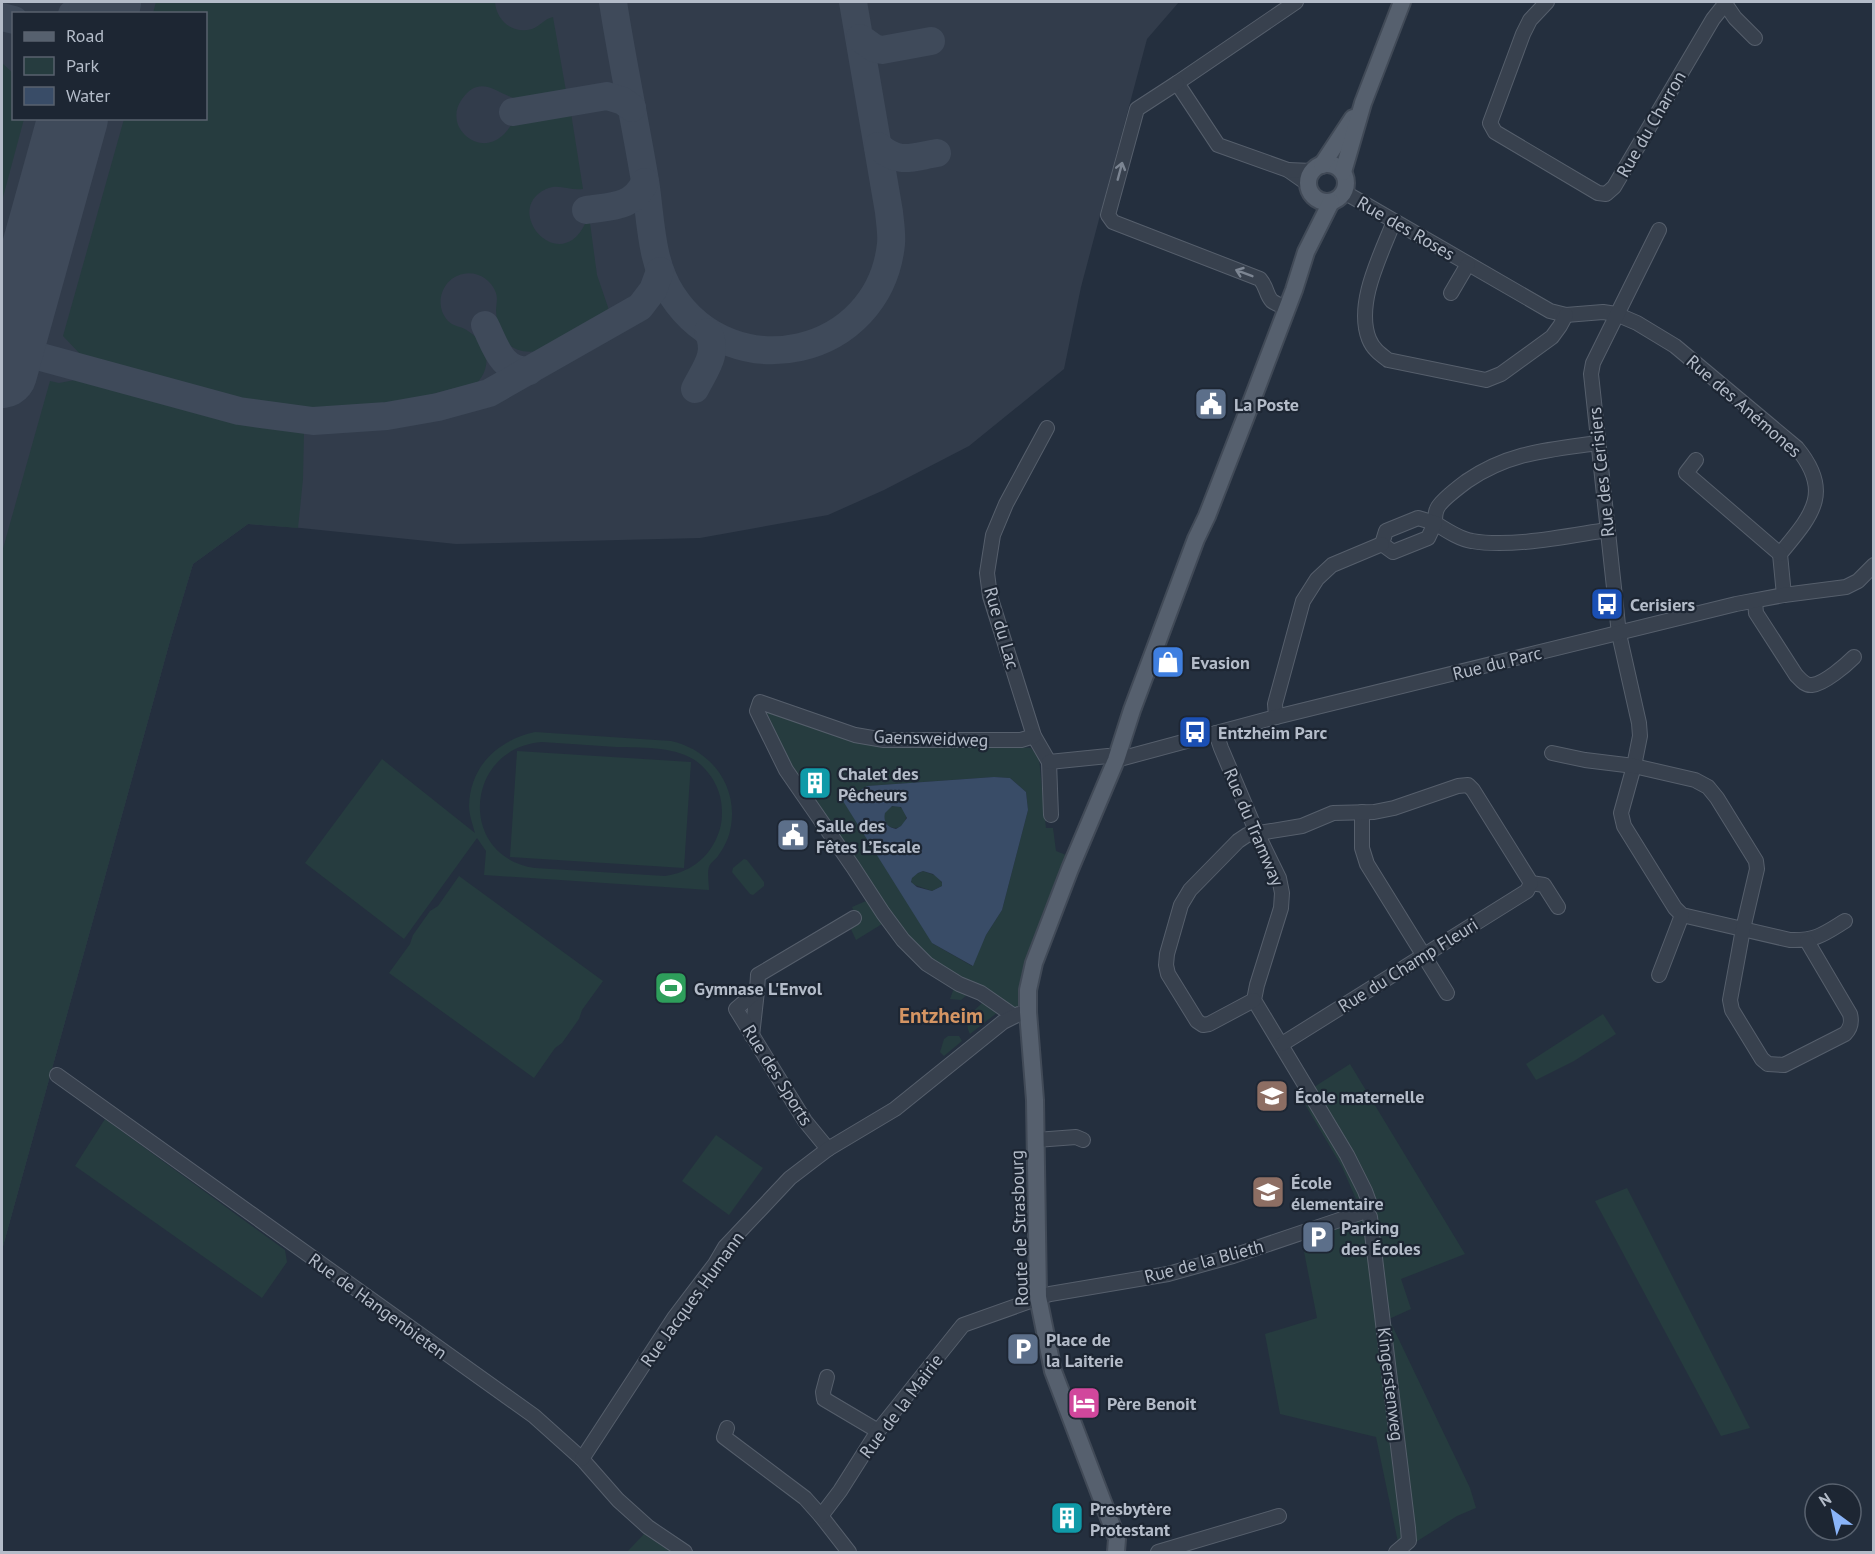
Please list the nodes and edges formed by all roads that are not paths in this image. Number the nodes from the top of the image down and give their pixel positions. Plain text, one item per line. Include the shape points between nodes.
1 (1296, 2) edge
2 (1402, 2) edge
3 (1547, 2) edge
4 (1725, 3) edge
5 (1755, 38) dead end
6 (1177, 83) junction
7 (1363, 102) junction
8 (1343, 172) junction
9 (1314, 179) junction
10 (1337, 197) junction
11 (1394, 221) junction
12 (1659, 230) dead end
13 (1306, 252) junction
14 (1468, 264) junction
15 (1452, 292) dead end
16 (1286, 308) junction
17 (1616, 314) junction
18 (1566, 315) junction
19 (1047, 428) dead end
20 (1598, 443) junction
21 (1696, 460) dead end
22 (1435, 523) junction
23 (1607, 530) junction
24 (1382, 544) junction
25 (1780, 554) junction
26 (1874, 565) edge
27 (1784, 595) junction
28 (1755, 601) junction
29 (1619, 634) junction
30 (1854, 657) dead end
31 (1276, 717) junction
32 (1216, 733) junction
33 (1034, 736) junction
34 (1552, 753) dead end
35 (1116, 760) junction
36 (1049, 762) junction
37 (1634, 766) junction
38 (1362, 812) junction
39 (1051, 815) dead end
40 (1257, 833) junction
41 (1531, 884) junction
42 (1557, 906) dead end
43 (1682, 915) junction
44 (854, 918) dead end
45 (1845, 921) dead end
46 (1743, 929) junction
47 (1807, 941) junction
48 (1424, 955) junction
49 (1659, 975) dead end
50 (757, 991) junction
51 (1447, 993) dead end
52 (1254, 1000) junction
53 (1021, 1014) junction
54 (752, 1036) junction
55 (1282, 1044) junction
56 (57, 1075) dead end
57 (1036, 1140) junction
58 (1083, 1140) dead end
59 (828, 1149) junction
60 (1366, 1211) junction
61 (1038, 1297) junction
62 (827, 1377) dead end
63 (727, 1428) dead end
64 (878, 1431) junction
65 (582, 1459) junction
66 (821, 1516) junction
67 (1279, 1516) dead end
68 (685, 1552) edge
69 (849, 1552) edge
70 (1116, 1552) edge
71 (1158, 1552) edge
72 (1396, 1552) edge

1 - 6 street
2 - 7 main road
3 - 4 street, Rue du Charron via 1523,34 1490,123 1495,132 1598,193 1606,194 1614,187
4 - 5 street
6 - 9 street via 1218,145
16 -> 6 street via 1273,301 1260,279 1113,222 1108,215 1137,109
7 - 8 main road
7 - 9 main road
8 - 9 main road via 1334,165
8 - 10 main road via 1346,183
9 - 10 main road via 1319,200
9 - 13 main road
10 - 11 street, Rue des Roses
10 - 13 main road
11 - 14 street, Rue des Roses
11 - 18 street via 1366,300 1370,341 1388,360 1486,380 1501,374 1552,337
12 - 17 street, Rue des Cerisiers
13 - 16 main road, Route de Strasbourg
14 - 15 street, Rue des Roses
14 - 18 street, Rue des Roses via 1550,311
16 - 35 main road, Route de Strasbourg via 1188,560
17 - 18 street, Rue des Roses
17 - 20 street, Rue des Cerisiers via 1593,363
17 - 25 street, Rue des Anémones via 1675,346 1797,448 1808,462 1816,498 1807,520
19 - 33 street, Rue du Lac via 993,535 987,573 990,596
20 - 22 street via 1532,453 1484,470 1437,508
20 - 23 street, Rue des Cerisiers
21 - 25 street via 1686,473
22 - 23 street via 1471,541 1506,544
22 - 24 street via 1418,518 1386,531
22 - 24 street via 1428,538 1393,552
23 - 29 street, Rue des Cerisiers
24 - 31 street via 1332,565 1303,601 1275,704
25 - 27 street
26 - 27 street, Rue du Parc via 1858,581 1846,586
27 - 28 street, Rue du Parc
28 - 29 street, Rue du Parc
28 - 30 street via 1756,613 1804,684 1822,681
29 - 31 street, Rue du Parc
29 - 37 street, Rue des Cerisiers via 1639,723
31 - 32 street, Rue du Parc
32 - 35 street, Rue du Parc
32 - 40 street, Rue du Tramway
33 - 36 street, Rue du Lac
33 - 53 street, Gaensweidweg via 1022,740 884,740 855,735 760,702 757,711 786,770 903,940 927,964
34 - 37 street
35 - 36 street via 1108,756
35 - 53 main road, Route de Strasbourg via 1047,927
36 - 39 street, Rue du Lac
37 - 43 street, Rue des Cerisiers via 1621,813 1624,826
37 - 46 street via 1695,780 1717,798 1756,861
38 - 40 street via 1333,813 1302,826
38 - 41 street via 1394,808 1468,785
38 - 48 street via 1366,864
40 - 52 street, Rue du Tramway via 1282,893
40 - 52 street via 1238,841 1190,890 1181,905 1166,965 1197,1021 1203,1024
41 - 42 street via 1544,885
41 - 48 street, Rue du Champ Fleuri via 1527,891
43 - 46 street
43 - 49 street
44 - 50 street, Rue des Sports via 758,975
45 - 47 street
46 - 47 street
46 - 47 street via 1730,1000 1732,1010 1768,1064 1785,1065 1845,1034 1852,1022
48 - 51 street
48 - 55 street, Rue du Champ Fleuri
50 - 54 street
50 - 54 street, Rue des Sports via 736,1009
52 - 55 street
53 - 57 main road, Route de Strasbourg via 1035,1100
53 - 59 street, Rue Jacques Humann via 1003,1022 895,1109
54 - 59 street, Rue des Sports via 805,1122
55 - 60 street via 1347,1155 1365,1191 1369,1203
56 - 65 street, Rue de Hangenbieten via 534,1416
57 - 58 street, Route de Strasbourg
57 - 61 main road, Route de Strasbourg
59 - 65 street, Rue Jacques Humann via 790,1178 725,1247
60 - 61 street, Rue de la Blieth via 1168,1274
60 - 72 street, Kingerstenweg via 1370,1217 1408,1528 1408,1541
61 - 64 street, Rue de la Mairie via 963,1325
61 - 70 main road, Route de Strasbourg via 1053,1371 1094,1488 1118,1539
62 - 64 street via 824,1399
63 - 66 street via 724,1437 805,1498
64 - 66 street, Rue de la Mairie
65 - 68 street, Rue de Hangenbieten via 618,1500
66 - 69 street
67 - 71 street

